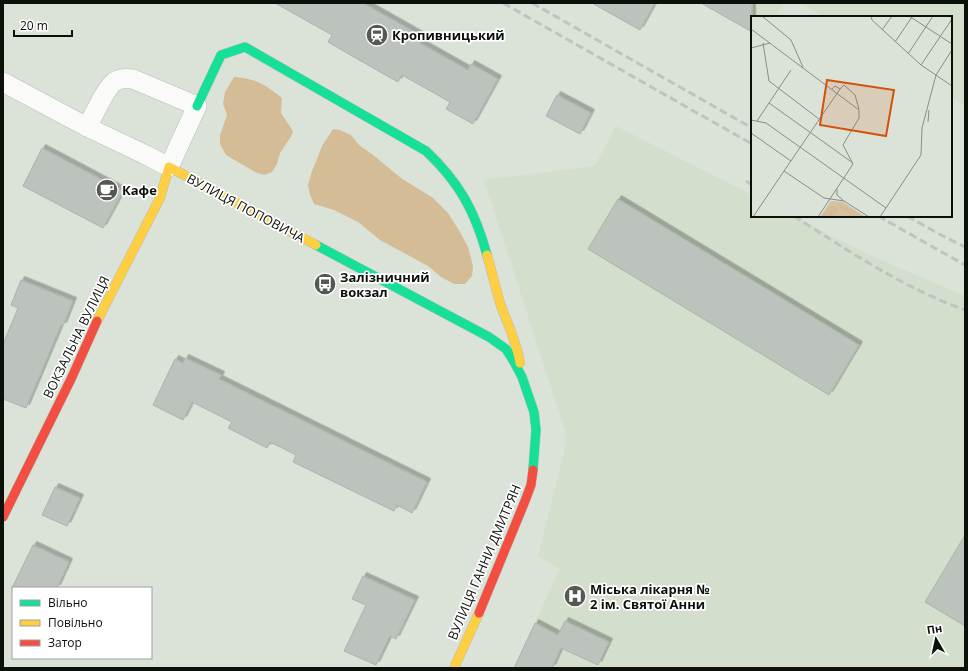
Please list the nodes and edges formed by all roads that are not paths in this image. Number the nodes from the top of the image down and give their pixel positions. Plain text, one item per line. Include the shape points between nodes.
1 (3, 82) edge
2 (197, 106) junction
3 (87, 126) junction
4 (169, 167) junction
5 (489, 337) joint
6 (522, 377) junction
7 (3, 517) edge
8 (454, 668) edge

1 - 3 street, ВУЛИЦЯ ПОПОВИЧА
2 - 3 street via 133,79 123,78 108,88
2 - 4 street
2 - 6 street via 221,55 245,47 426,151 450,174 476,220 516,346
3 - 4 street, ВУЛИЦЯ ПОПОВИЧА
4 - 5 street, ВУЛИЦЯ ПОПОВИЧА
4 - 7 street, ВОКЗАЛЬНА ВУЛИЦЯ via 160,198 100,315
5 - 6 street, ВУЛИЦЯ ГАННИ ДМИТРЯН via 506,349
6 - 8 street, ВУЛИЦЯ ГАННИ ДМИТРЯН via 534,412 536,430 531,485

